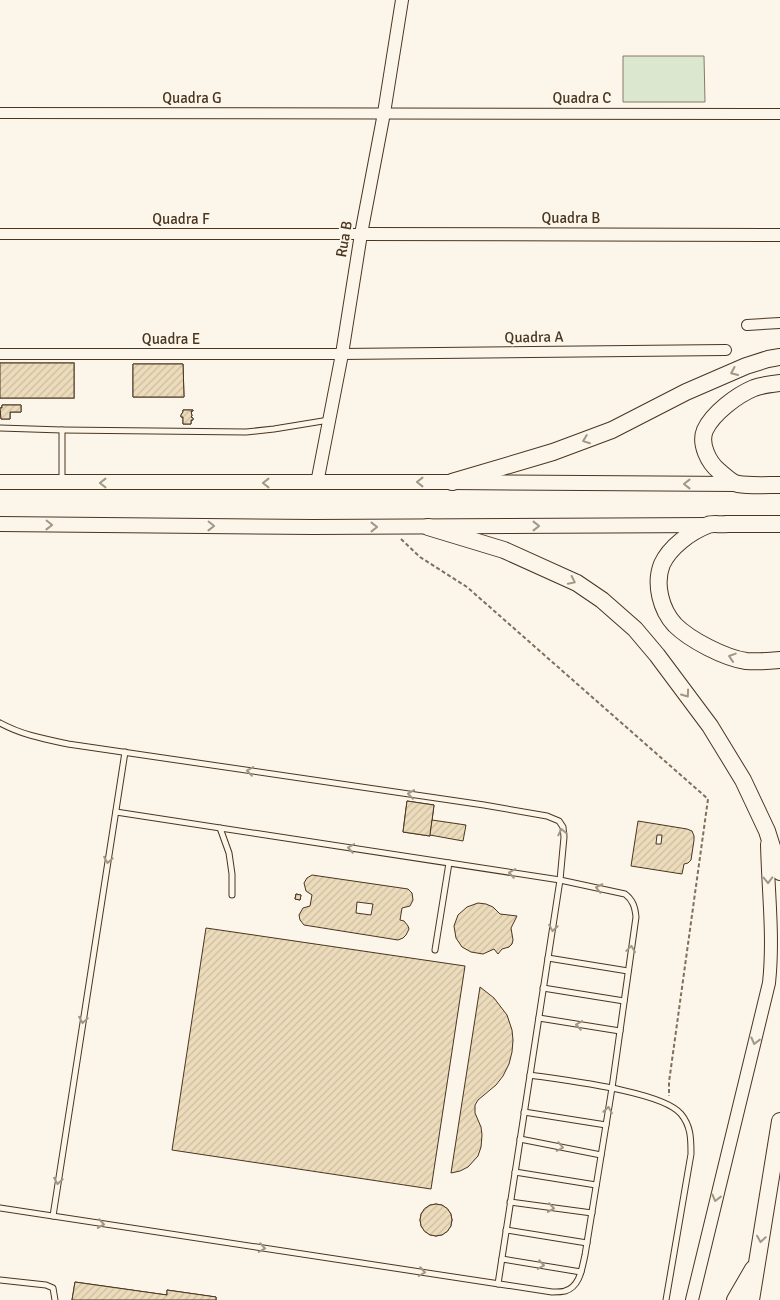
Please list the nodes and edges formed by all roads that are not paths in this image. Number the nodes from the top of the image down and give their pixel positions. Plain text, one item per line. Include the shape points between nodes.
1 (402, 0) edge
2 (0, 113) edge
3 (384, 113) junction
4 (780, 114) edge
5 (0, 234) edge
6 (361, 234) junction
7 (780, 235) edge
8 (780, 323) edge
9 (747, 325) dead end
10 (726, 350) dead end
11 (0, 354) edge
12 (342, 354) junction
13 (780, 357) edge
14 (780, 383) edge
15 (329, 420) junction
16 (0, 428) edge
17 (62, 430) junction
18 (0, 482) edge
19 (452, 482) junction
20 (62, 483) junction
21 (317, 483) junction
22 (736, 484) junction
23 (780, 485) edge
24 (0, 524) edge
25 (780, 524) edge
26 (709, 525) junction
27 (428, 527) junction
28 (780, 660) edge
29 (0, 723) edge
30 (125, 752) junction
31 (116, 812) junction
32 (220, 828) junction
33 (767, 831) junction
34 (449, 863) junction
35 (780, 872) edge
36 (560, 880) junction
37 (232, 895) dead end
38 (435, 950) dead end
39 (548, 958) junction
40 (628, 971) junction
41 (544, 988) junction
42 (624, 1000) junction
43 (539, 1018) junction
44 (620, 1032) junction
45 (530, 1075) junction
46 (612, 1088) junction
47 (524, 1112) junction
48 (780, 1121) edge
49 (606, 1125) junction
50 (520, 1139) junction
51 (601, 1155) junction
52 (515, 1172) junction
53 (596, 1185) junction
54 (510, 1202) junction
55 (0, 1208) edge
56 (592, 1213) junction
57 (53, 1216) junction
58 (506, 1230) junction
59 (587, 1243) junction
60 (502, 1259) junction
61 (758, 1260) junction
62 (581, 1272) junction
63 (0, 1280) edge
64 (498, 1284) junction
65 (55, 1300) edge
66 (666, 1300) edge
67 (692, 1300) edge
68 (735, 1300) edge
69 (751, 1300) edge

1 - 3 street, Rua B
2 - 3 street, Quadra G
3 - 4 street, Quadra C
3 - 6 street, Rua B
5 - 6 street, Quadra F
6 - 7 street, Quadra B
6 - 12 street, Rua B
8 - 9 street
10 - 12 street, Quadra A
11 - 12 street, Quadra E
12 - 15 street, Rua B
13 -> 19 highway via 746,366 686,392 612,430 553,452
14 - 22 highway via 744,392 722,409 705,430 704,445 711,463
15 - 17 lane via 246,432
15 - 21 street, Rua B
16 - 17 lane
17 - 20 lane
18 - 20 main road
19 -> 21 main road
22 -> 19 main road
21 -> 20 main road
22 - 23 highway
24 -> 27 main road
25 - 26 highway
27 -> 26 main road
28 -> 26 highway via 746,661 710,648 675,625 663,606 659,580 662,565 679,542
27 -> 33 highway via 504,550 577,583 635,629 710,726 743,780
29 - 30 lane via 33,736
30 - 31 lane
36 -> 30 lane via 563,828 558,821 547,816
31 - 32 lane
31 -> 57 lane
34 -> 32 lane
32 - 37 lane via 229,853
33 - 35 highway
33 -> 67 street via 771,945 769,984
36 -> 34 lane
34 - 38 lane
36 -> 39 lane
40 -> 36 lane via 636,917 630,898 625,894
39 - 40 lane
39 - 41 lane
40 - 42 lane
41 - 42 lane
41 - 43 lane
42 - 44 lane
44 -> 43 lane
43 - 45 lane
44 - 46 lane
45 - 46 lane
45 - 47 lane
49 -> 46 lane
46 - 66 lane via 670,1104 688,1122 691,1154
47 - 49 lane
47 - 50 lane
48 -> 61 highway
49 - 51 lane
50 -> 51 lane
50 - 52 lane
51 - 53 lane
52 - 53 lane
52 - 54 lane
53 - 56 lane
54 -> 56 lane
54 - 58 lane
55 - 57 lane
56 - 59 lane
57 -> 64 lane
58 - 59 lane
58 - 60 lane
59 - 62 lane
60 -> 62 lane
60 - 64 lane
61 - 68 highway
61 - 69 highway
62 - 64 lane via 575,1285 566,1291
63 - 65 lane via 46,1285 53,1288

